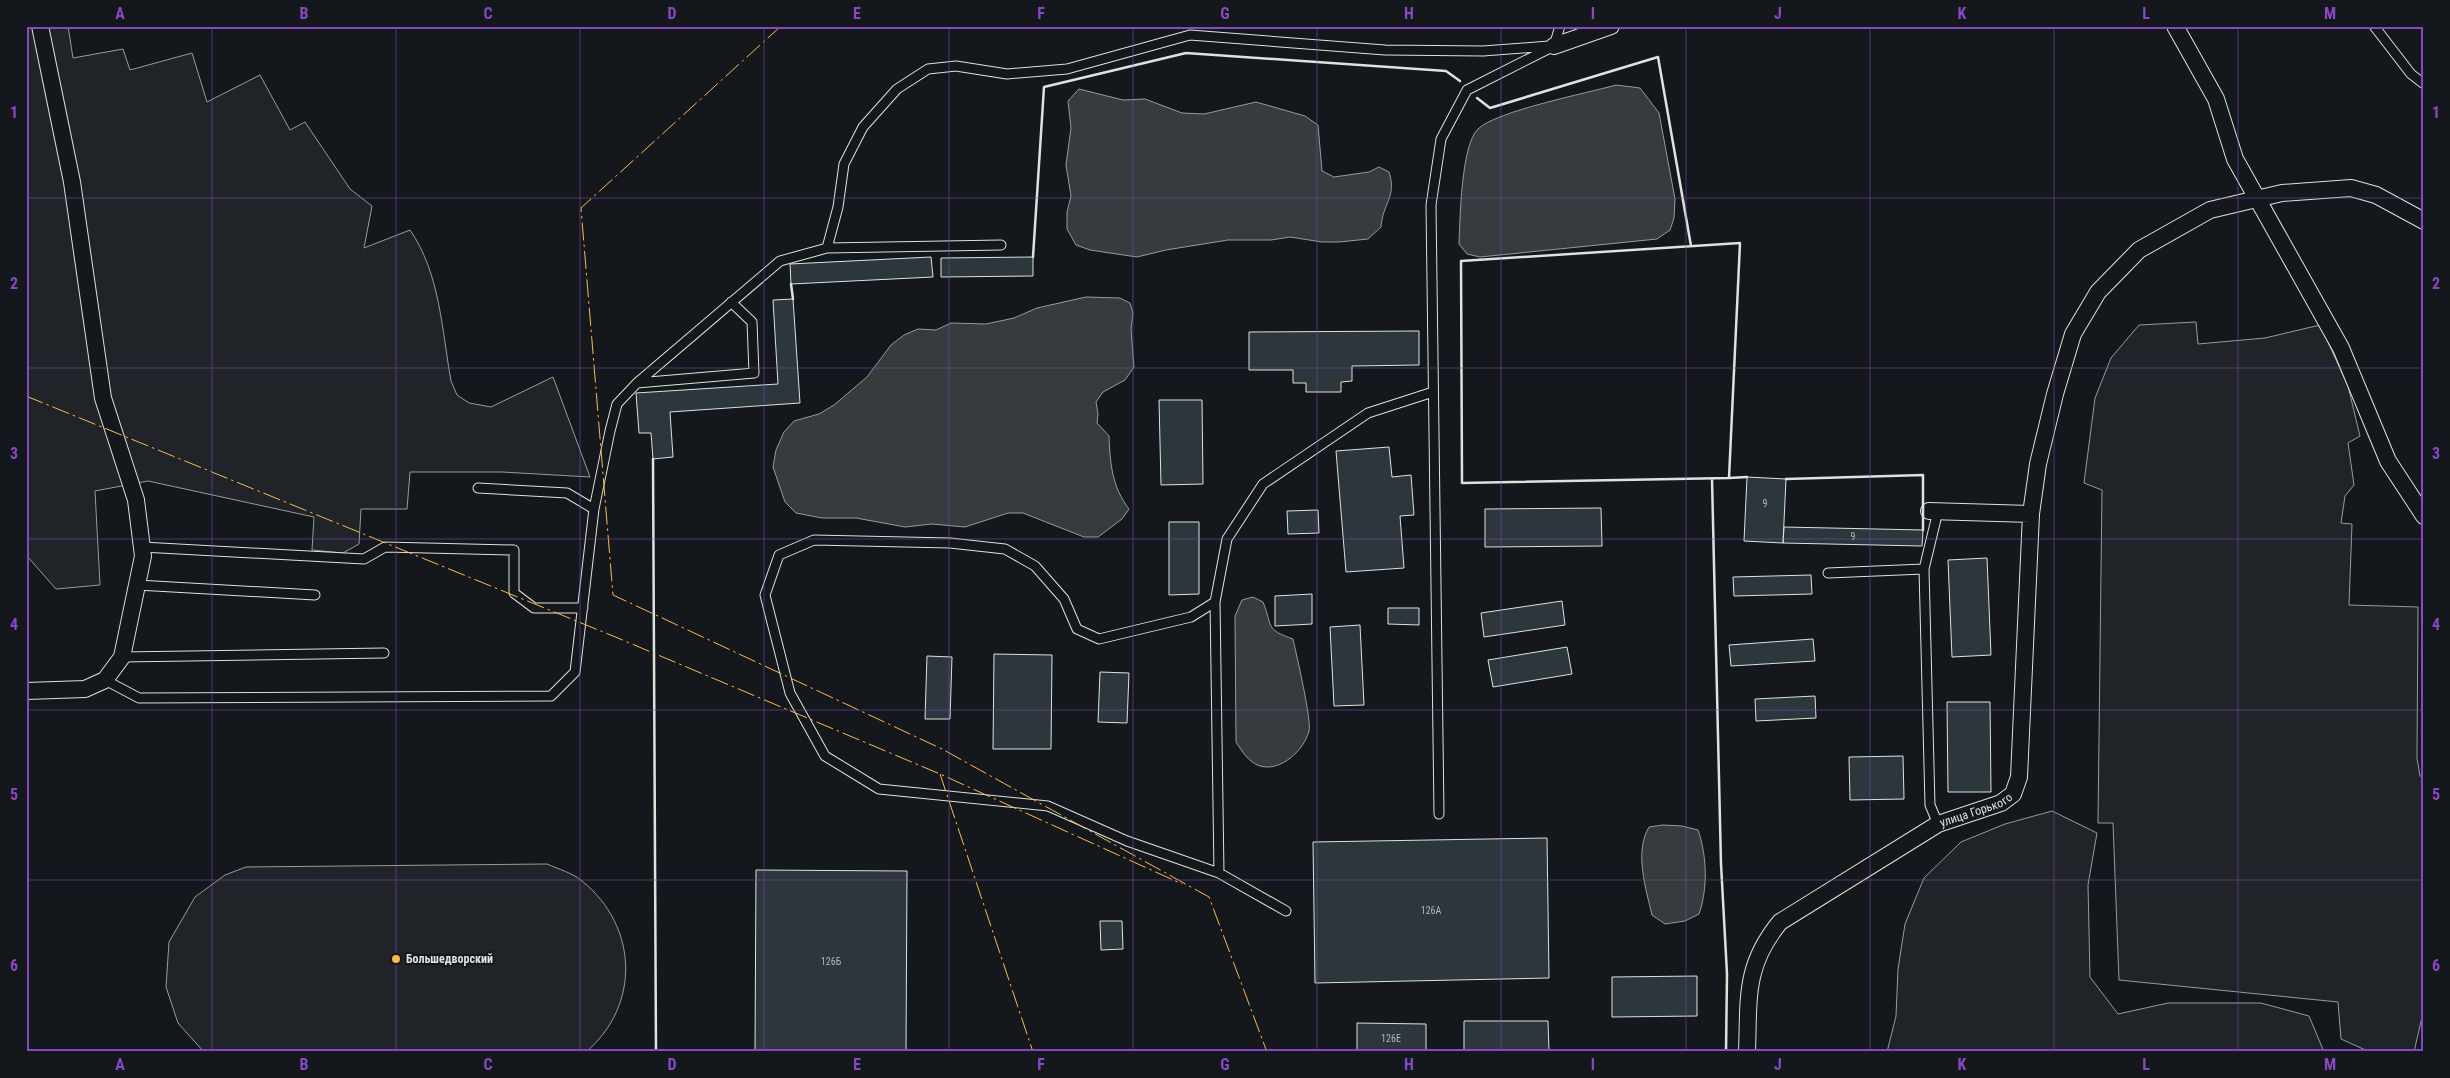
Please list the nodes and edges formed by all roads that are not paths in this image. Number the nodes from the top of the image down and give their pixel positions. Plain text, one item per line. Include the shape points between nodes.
1 (40, 26) edge
2 (1560, 26) edge
3 (1610, 26) edge
4 (2175, 26) edge
5 (2374, 26) edge
6 (1554, 46) junction
7 (2424, 84) edge
8 (2256, 199) junction
9 (2424, 221) edge
10 (1000, 245) dead end
11 (827, 248) junction
12 (731, 302) junction
13 (637, 383) junction
14 (1433, 392) junction
15 (478, 488) dead end
16 (594, 508) junction
17 (1933, 511) joint
18 (2031, 514) junction
19 (2424, 516) edge
20 (142, 547) junction
21 (1924, 569) junction
22 (1828, 572) dead end
23 (137, 585) junction
24 (315, 595) dead end
25 (1215, 602) junction
26 (583, 608) junction
27 (384, 653) dead end
28 (122, 658) junction
29 (105, 680) junction
30 (26, 691) edge
31 (1439, 814) dead end
32 (1938, 824) junction
33 (1219, 873) junction
34 (1286, 911) dead end
35 (1748, 1052) edge

1 - 20 street via 72,182 103,398 136,500
2 - 6 lane
3 - 6 street
4 - 8 street via 2216,99 2235,159
5 - 7 lane via 2411,74
6 - 11 lane via 1483,51 1385,50 1190,35 1067,69 1008,74 956,66 928,69 897,89 863,127 844,164 838,207
6 - 14 lane via 1467,90 1441,139 1431,205
8 - 9 street, улица Горького via 2282,193 2351,188 2376,195
8 - 18 street, улица Горького via 2210,210 2139,250 2098,292 2073,334 2038,464
8 - 19 street via 2341,348 2388,461
10 - 11 lane
11 - 12 lane via 780,261
12 - 13 lane
12 - 13 lane via 752,322 754,373
13 - 16 lane via 618,404
14 - 25 lane via 1368,412 1264,484 1227,539
14 - 31 lane
15 - 16 lane via 567,493
16 - 26 lane
17 - 18 street
17 - 21 lane
18 - 32 street, улица Горького via 2019,777 2013,794 2001,803
20 - 23 street
20 - 26 lane via 364,559 385,547 514,550 514,593 534,608
21 - 22 lane
21 - 32 lane via 1930,805
23 - 24 lane
23 - 28 street
25 - 33 lane
25 - 33 lane via 1191,618 1098,639 1077,629 1064,599 1035,566 1005,549 950,543 814,540 779,555 765,595 790,693 825,756 879,788 1048,806
26 - 29 lane via 575,672 551,696 139,698
27 - 28 lane
28 - 29 street
29 - 30 street via 85,689
32 - 35 street, улица Горького via 1780,922 1764,942 1751,975
33 - 34 lane

